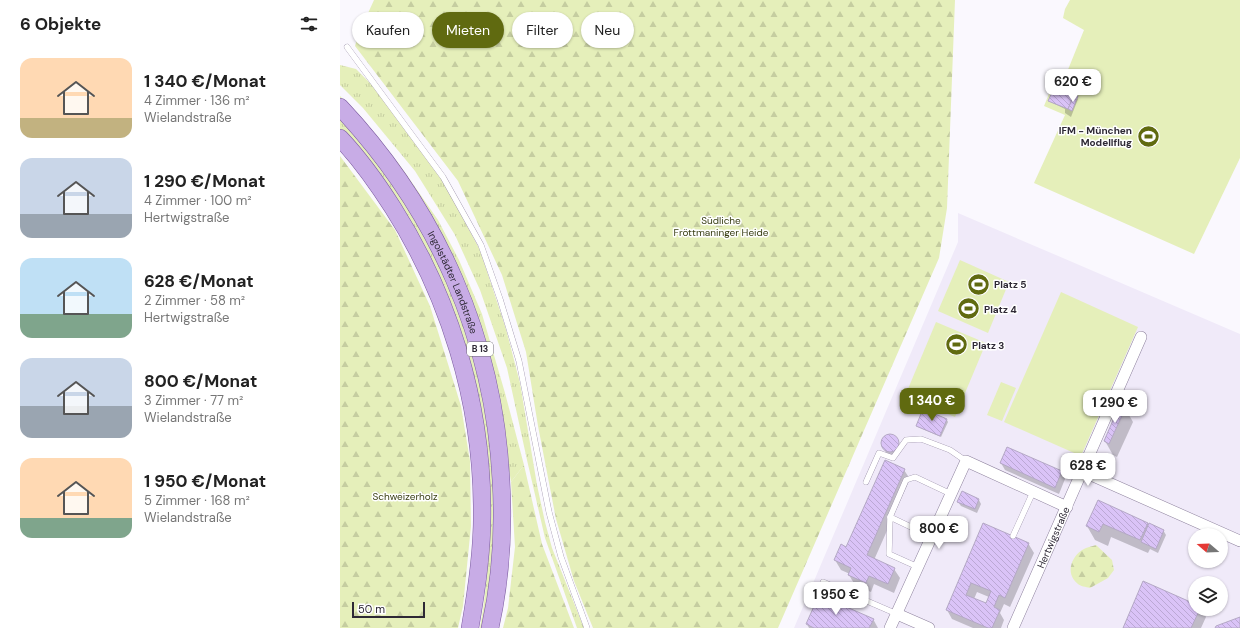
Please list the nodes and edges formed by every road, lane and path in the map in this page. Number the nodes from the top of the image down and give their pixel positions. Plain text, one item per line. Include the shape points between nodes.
1 (347, 47) dead end
2 (340, 107) edge
3 (340, 138) edge
4 (1141, 337) dead end
5 (966, 462) junction
6 (1082, 471) junction
7 (866, 482) dead end
8 (1033, 492) junction
9 (951, 494) junction
10 (1067, 507) junction
11 (890, 517) junction
12 (932, 536) junction
13 (1013, 536) dead end
14 (1240, 541) edge
15 (918, 567) junction
16 (823, 582) dead end
17 (897, 614) junction
18 (470, 628) edge
19 (490, 628) edge
20 (587, 628) edge
21 (890, 628) edge
22 (929, 628) edge
23 (1014, 628) edge

1 - 20 lane via 443,177 481,244 519,361 549,512 561,557
2 - 19 main road, Ingolstädter Landstraße / B 13 via 390,166 420,212 463,298 480,348 493,403 500,456 503,514 499,575
3 - 18 main road, Ingolstädter Landstraße / B 13 via 380,187 416,246 437,290 463,364 476,426 482,504 480,552
4 - 6 street, Hertwigstraße
5 - 7 lane via 950,450 921,439 906,440 893,458 879,453
5 - 8 street
5 - 9 street
6 - 10 street, Hertwigstraße
6 - 14 street
8 - 10 street
8 - 13 lane
9 - 11 lane via 915,478 906,480
9 - 12 street
10 - 23 street, Hertwigstraße
11 - 12 lane
11 - 15 lane via 889,554
12 - 15 street
15 - 17 street
16 - 17 lane
17 - 21 street
17 - 22 street

